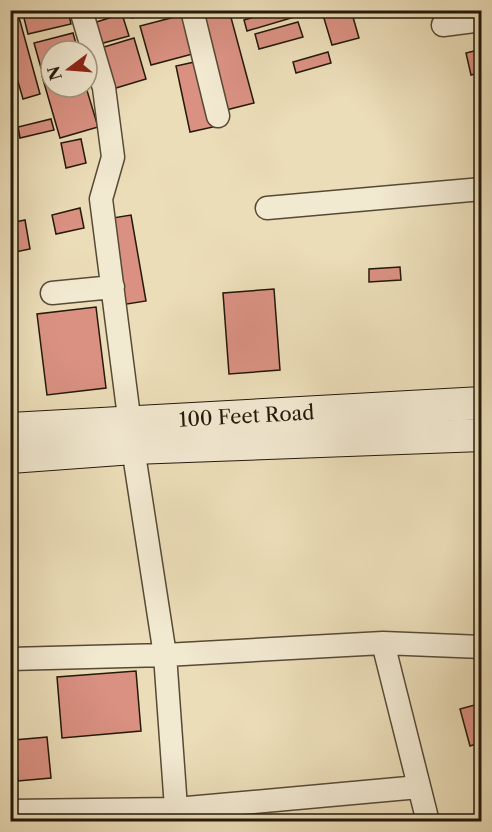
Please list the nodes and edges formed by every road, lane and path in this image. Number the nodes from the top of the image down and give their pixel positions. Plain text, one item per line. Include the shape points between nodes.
1 (81, 10) edge
2 (192, 10) edge
3 (482, 20) edge
4 (443, 25) dead end
5 (218, 116) dead end
6 (482, 189) edge
7 (267, 208) dead end
8 (113, 288) junction
9 (52, 293) dead end
10 (482, 403) edge
11 (10, 429) edge
12 (132, 435) junction
13 (482, 435) edge
14 (10, 457) edge
15 (383, 643) junction
16 (482, 647) edge
17 (165, 656) junction
18 (10, 659) edge
19 (418, 787) junction
20 (10, 811) edge
21 (177, 815) edge
22 (428, 822) edge

1 - 8 street via 104,88 113,157 101,199
2 - 5 street
3 - 4 street
6 - 7 street
8 - 9 street
8 - 12 street
10 - 12 main road, 100 Feet Road
11 - 12 main road, 100 Feet Road
12 - 13 main road, 100 Feet Road
12 - 14 main road, 100 Feet Road
12 - 17 street
15 - 16 street
15 - 17 street
15 - 19 street
17 - 18 street
17 - 21 street
19 - 21 street
19 - 22 street
20 - 21 street

